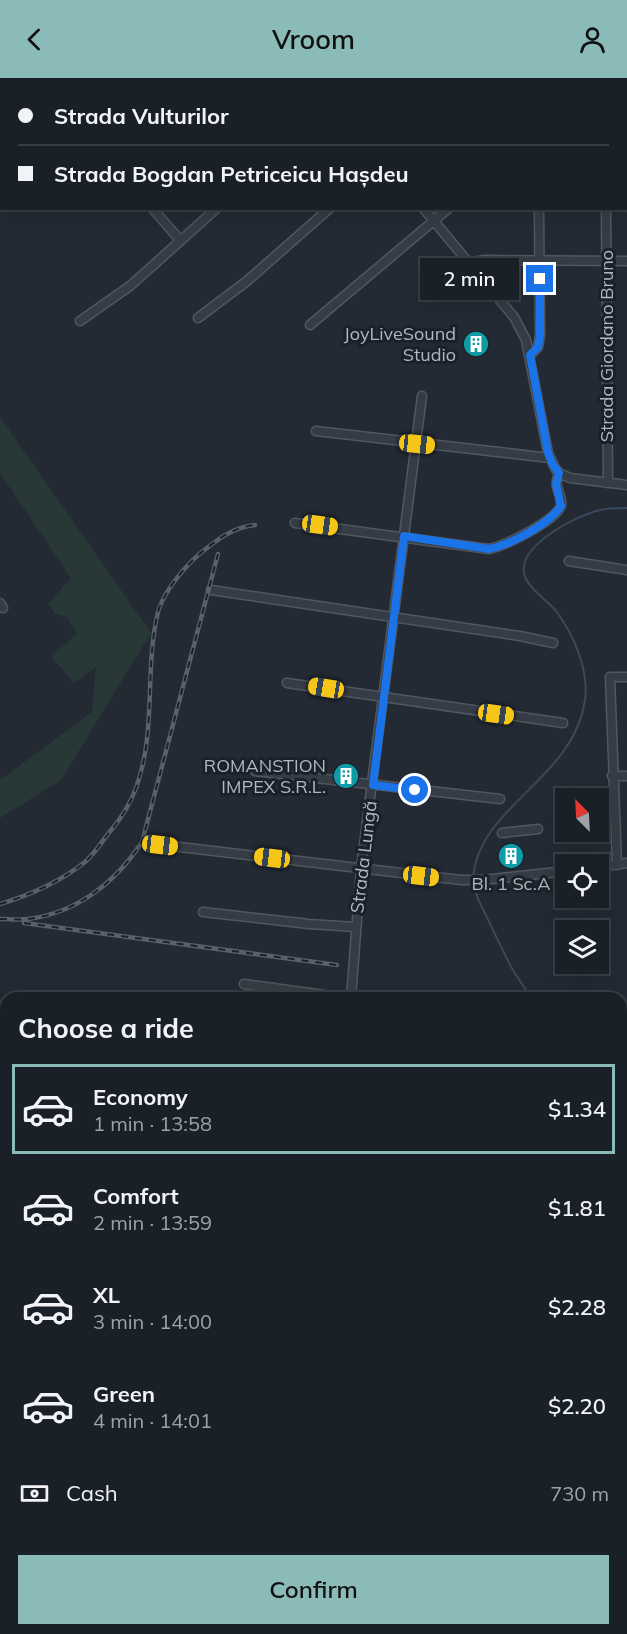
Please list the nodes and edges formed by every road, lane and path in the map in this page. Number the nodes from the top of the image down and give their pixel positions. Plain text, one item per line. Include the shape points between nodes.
1 (154, 210) edge
2 (214, 210) edge
3 (328, 210) edge
4 (425, 210) edge
5 (447, 210) edge
6 (539, 210) edge
7 (606, 210) edge
8 (434, 221) junction
9 (180, 240) junction
10 (540, 260) junction
11 (607, 261) junction
12 (627, 261) edge
13 (468, 263) junction
14 (198, 318) dead end
15 (80, 321) dead end
16 (310, 325) dead end
17 (530, 355) junction
18 (422, 396) dead end
19 (316, 431) dead end
20 (417, 444) junction
21 (551, 461) junction
22 (559, 473) junction
23 (608, 483) junction
24 (627, 485) edge
25 (295, 523) dead end
26 (404, 536) junction
27 (569, 561) dead end
28 (627, 570) edge
29 (211, 590) dead end
30 (394, 618) junction
31 (553, 643) dead end
32 (627, 677) edge
33 (287, 682) dead end
34 (383, 698) junction
35 (563, 723) dead end
36 (255, 771) dead end
37 (612, 776) junction
38 (627, 776) edge
39 (373, 785) junction
40 (500, 799) dead end
41 (538, 829) dead end
42 (502, 833) dead end
43 (154, 844) dead end
44 (627, 863) edge
45 (617, 864) junction
46 (609, 865) edge
47 (361, 868) junction
48 (555, 871) edge
49 (203, 912) dead end
50 (356, 927) junction
51 (244, 984) dead end
52 (273, 988) junction
53 (272, 992) edge
54 (302, 992) edge
55 (351, 992) edge

1 - 9 street
2 - 9 street
3 - 14 street via 248,281
4 - 8 street
5 - 8 street
6 - 10 street
7 - 11 street, Strada Giordano Bruno
8 - 13 street
8 - 16 street
9 - 15 street via 130,286
10 - 11 street
10 - 13 street
10 - 17 street via 540,335 538,347
11 - 12 street
11 - 23 street, Strada Giordano Bruno
13 - 17 street via 519,325
17 - 21 street
18 - 20 street, Strada Lungă
19 - 20 street
20 - 21 street
20 - 26 street, Strada Lungă
21 - 22 street
22 - 23 street
22 - 26 street via 556,484 561,506 519,537 489,549
23 - 24 street
25 - 26 street
26 - 30 street, Strada Lungă
27 - 28 street
29 - 30 street
30 - 31 street
30 - 34 street, Strada Lungă
32 - 37 street via 610,677
33 - 34 street
34 - 35 street
34 - 39 street, Strada Lungă
36 - 39 street
37 - 38 street
37 - 45 street
39 - 40 street
39 - 47 street, Strada Lungă
41 - 42 street
43 - 47 street
44 - 45 street
45 - 46 street
47 - 48 street via 475,881
47 - 50 street, Strada Lungă
49 - 50 street
50 - 55 street, Strada Lungă
51 - 52 street
52 - 53 street
52 - 54 street

